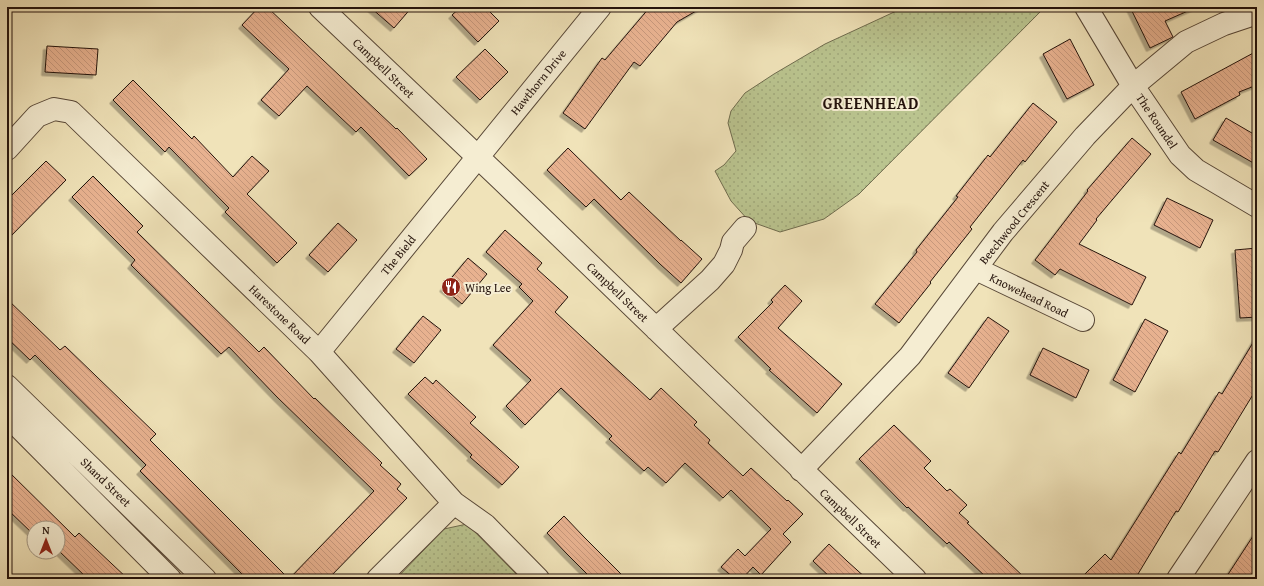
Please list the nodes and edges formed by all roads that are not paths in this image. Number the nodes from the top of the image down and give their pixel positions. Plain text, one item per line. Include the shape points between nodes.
1 (600, 7) edge
2 (1086, 7) edge
3 (326, 9) edge
4 (1257, 12) edge
5 (1133, 86) junction
6 (7, 149) edge
7 (477, 157) junction
8 (1257, 206) edge
9 (745, 228) dead end
10 (976, 269) junction
11 (1083, 320) dead end
12 (656, 329) junction
13 (319, 352) junction
14 (7, 386) edge
15 (7, 415) edge
16 (1257, 461) edge
17 (801, 470) junction
18 (454, 503) junction
19 (170, 579) edge
20 (205, 579) edge
21 (378, 579) edge
22 (538, 579) edge
23 (915, 579) edge
24 (1178, 579) edge

1 - 7 street, Hawthorn Drive
2 - 5 street, The Roundel
3 - 7 street, Campbell Street
4 - 5 street, Beechwood Crescent via 1186,42
5 - 8 street, The Roundel via 1180,155 1196,170
5 - 10 street, Beechwood Crescent via 1085,136
6 - 13 street, Harestone Road via 37,116 54,109 71,112
7 - 12 street, Campbell Street
7 - 13 street, The Bield
9 - 12 street via 733,242 724,264 710,280
10 - 11 street, Knowehead Road
10 - 17 street, Beechwood Crescent via 910,356
12 - 17 street, Campbell Street
13 - 18 street, Harestone Road
14 - 20 street, Shand Street
15 - 19 street, Shand Street
16 - 24 street
17 - 23 street, Campbell Street
18 - 21 street
18 - 22 street, Harestone Road via 485,525

